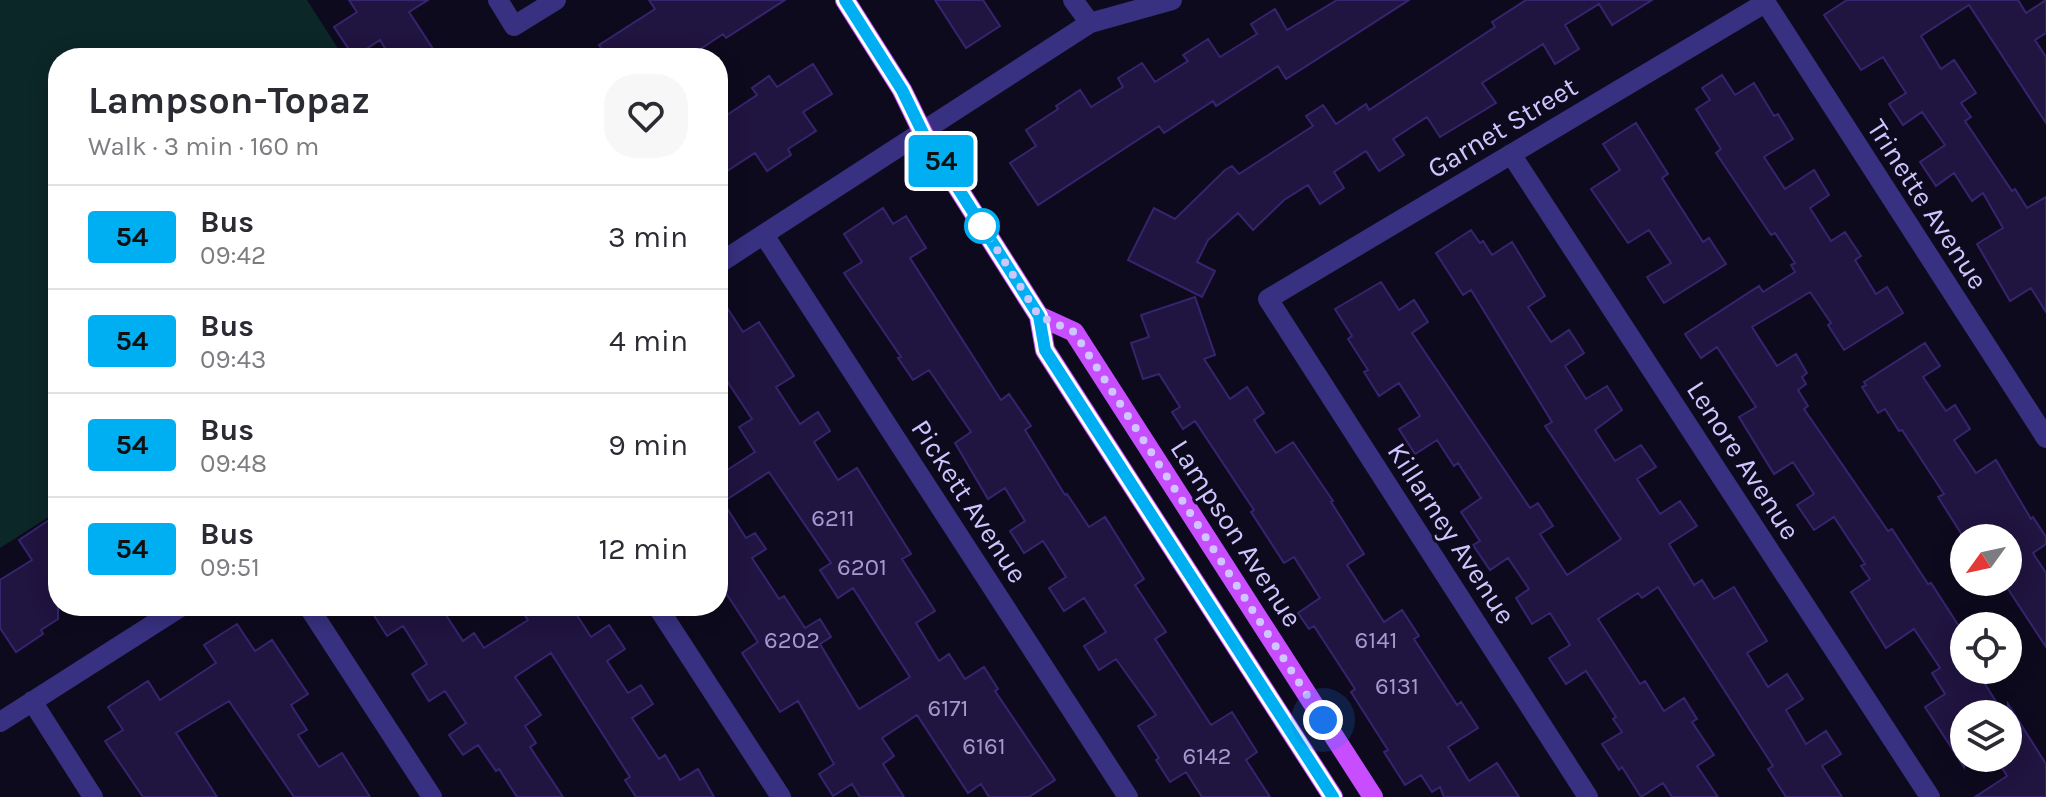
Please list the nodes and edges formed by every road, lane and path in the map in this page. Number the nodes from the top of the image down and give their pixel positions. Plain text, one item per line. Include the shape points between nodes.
1 (498, 0) edge
2 (556, 0) edge
3 (845, 0) edge
4 (1073, 0) edge
5 (1172, 0) edge
6 (1764, 1) edge
7 (1090, 23) junction
8 (923, 133) junction
9 (1511, 154) junction
10 (764, 235) junction
11 (728, 258) edge
12 (1268, 299) joint
13 (1039, 316) junction
14 (2046, 438) edge
15 (166, 616) edge
16 (314, 616) edge
17 (663, 616) edge
18 (32, 701) junction
19 (0, 722) edge
20 (93, 797) edge
21 (432, 797) edge
22 (781, 797) edge
23 (1128, 797) edge
24 (1333, 797) edge
25 (1373, 797) edge
26 (1588, 797) edge
27 (1930, 797) edge

1 - 2 street via 514,26
3 - 8 main road
4 - 7 street
5 - 7 street
6 - 9 street, Garnet Street
6 - 14 street, Trinette Avenue
7 - 8 street
8 - 10 street
8 - 13 main road
9 - 12 street, Garnet Street
9 - 27 street, Lenore Avenue
10 - 11 street
10 - 23 street, Pickett Avenue
12 - 26 street, Killarney Avenue
13 - 24 main road via 1045,350
13 - 25 main road, Lampson Avenue via 1074,332
15 - 18 street
16 - 21 street
17 - 22 street
18 - 19 street
18 - 20 street

